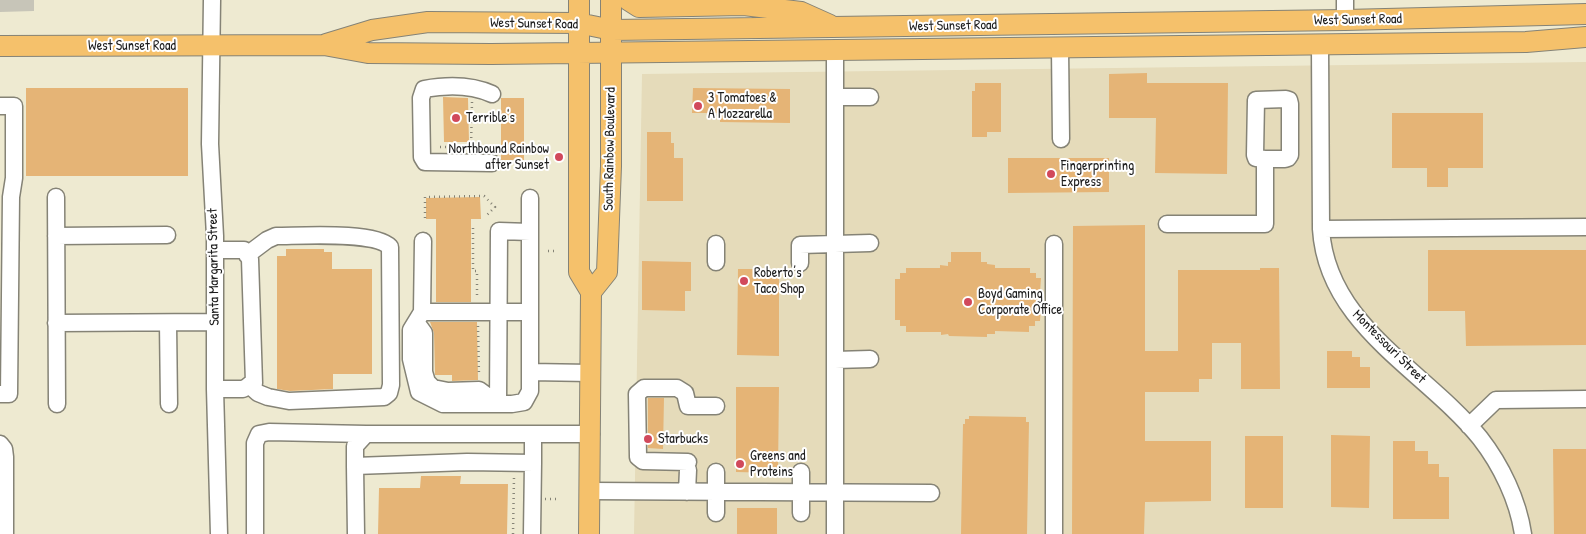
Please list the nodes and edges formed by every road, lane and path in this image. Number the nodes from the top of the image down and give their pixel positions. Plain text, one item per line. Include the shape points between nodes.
1 (212, 0) edge
2 (579, 0) edge
3 (611, 0) edge
4 (628, 0) edge
5 (1345, 0) edge
6 (1586, 14) edge
7 (1434, 18) junction
8 (1345, 20) junction
9 (578, 24) junction
10 (1060, 24) junction
11 (836, 28) junction
12 (612, 30) junction
13 (1586, 36) edge
14 (1434, 44) junction
15 (324, 45) junction
16 (1320, 45) junction
17 (0, 46) edge
18 (211, 46) junction
19 (1060, 48) junction
20 (835, 50) junction
21 (578, 53) junction
22 (612, 53) junction
23 (481, 92) joint
24 (835, 97) junction
25 (870, 97) dead end
26 (0, 106) edge
27 (1061, 139) dead end
28 (440, 146) dead end
29 (1265, 159) dead end
30 (492, 162) dead end
31 (6, 197) edge
32 (56, 197) dead end
33 (530, 198) dead end
34 (487, 215) dead end
35 (426, 218) dead end
36 (1167, 224) dead end
37 (1586, 227) edge
38 (474, 228) dead end
39 (1321, 229) junction
40 (530, 232) junction
41 (56, 236) junction
42 (167, 236) dead end
43 (423, 241) dead end
44 (716, 244) dead end
45 (835, 244) junction
46 (870, 244) dead end
47 (1054, 244) dead end
48 (214, 250) junction
49 (548, 251) dead end
50 (557, 251) dead end
51 (247, 255) junction
52 (716, 262) dead end
53 (800, 263) dead end
54 (591, 292) junction
55 (477, 303) dead end
56 (498, 312) junction
57 (530, 312) junction
58 (419, 317) junction
59 (478, 317) dead end
60 (214, 322) junction
61 (56, 323) junction
62 (168, 323) junction
63 (870, 359) dead end
64 (835, 360) junction
65 (530, 372) junction
66 (591, 373) junction
67 (249, 385) junction
68 (215, 389) junction
69 (479, 390) junction
70 (0, 394) edge
71 (1586, 399) edge
72 (57, 404) dead end
73 (169, 404) dead end
74 (498, 404) junction
75 (716, 406) dead end
76 (1469, 426) junction
77 (366, 434) junction
78 (533, 434) junction
79 (591, 434) junction
80 (0, 444) edge
81 (514, 463) junction
82 (533, 463) junction
83 (355, 466) junction
84 (716, 472) dead end
85 (801, 472) dead end
86 (590, 491) junction
87 (687, 492) junction
88 (716, 492) junction
89 (802, 492) junction
90 (835, 493) junction
91 (931, 494) dead end
92 (541, 499) dead end
93 (556, 499) dead end
94 (716, 513) dead end
95 (801, 513) dead end
96 (5, 534) edge
97 (219, 534) edge
98 (255, 534) edge
99 (356, 534) edge
100 (513, 534) edge
101 (532, 534) edge
102 (589, 534) edge
103 (835, 534) edge
104 (1054, 534) edge
105 (1523, 534) edge

1 - 18 street, Santa Margarita Street
2 - 9 main road
3 - 12 main road, South Rainbow Boulevard
4 - 11 main road via 639,7 744,5 801,12
5 - 8 street
6 - 7 main road, West Sunset Road
7 - 8 main road, West Sunset Road
7 - 14 main road
8 - 10 main road, West Sunset Road
9 - 12 main road, West Sunset Road
9 - 15 main road, West Sunset Road via 428,22 372,30
9 - 21 main road
10 - 11 main road, West Sunset Road
10 - 19 main road
11 - 12 main road, West Sunset Road
11 - 20 main road
12 - 22 main road, South Rainbow Boulevard
13 - 14 main road, West Sunset Road via 1526,42
14 - 16 main road, West Sunset Road
15 - 18 main road, West Sunset Road
15 - 21 main road, West Sunset Road via 368,53
16 - 19 main road, West Sunset Road
16 - 39 street, Montessouri Street
17 - 18 main road, West Sunset Road
18 - 48 street, Santa Margarita Street
19 - 20 main road, West Sunset Road
19 - 27 street
20 - 22 main road, West Sunset Road
20 - 24 street
21 - 22 main road, West Sunset Road
21 - 54 main road via 579,272
22 - 54 main road, South Rainbow Boulevard via 607,272
23 - 28 path via 471,147
23 - 30 street via 435,87 424,89 421,98 422,157 425,162
24 - 25 street
24 - 45 street
26 - 31 street via 14,106 14,178
29 - 36 street via 1265,224
31 - 70 street via 9,394
32 - 41 street
33 - 40 street
34 - 35 path via 496,207 484,196 425,197
37 - 39 street
38 - 55 path via 473,271 477,272
39 - 76 street, Montessouri Street via 1328,266 1343,299 1361,324
40 - 56 street via 498,232
40 - 57 street
41 - 42 street
41 - 61 street
43 - 58 street
44 - 52 street
45 - 46 street
45 - 53 street via 800,245
45 - 64 street
47 - 104 street
48 - 51 street via 244,250
48 - 60 street, Santa Margarita Street
49 - 50 path
51 - 67 street via 250,259 254,383
51 - 67 street via 276,236 364,237 390,247 389,393 384,397 289,401 258,393
54 - 66 main road
56 - 57 street
56 - 58 street
56 - 74 street
57 - 65 street
58 - 69 street via 424,333 427,382 441,390
58 - 74 street via 412,330 411,359 419,392 443,404
59 - 69 path
60 - 62 street
60 - 68 street, Santa Margarita Street
61 - 62 street
61 - 72 street
62 - 73 street
63 - 64 street
64 - 90 street
65 - 66 street
65 - 74 street via 530,391 524,402
66 - 79 main road
67 - 68 street via 243,389
68 - 97 street, Santa Margarita Street
69 - 74 street
71 - 76 street via 1496,400
75 - 87 street via 688,406 685,393 677,388 644,388 637,394 638,457 642,461 688,466
76 - 105 street, Montessouri Street via 1489,450 1504,477
77 - 78 street
77 - 83 street via 355,446
77 - 98 street via 259,434 254,443
78 - 79 street
78 - 82 street
79 - 86 main road
80 - 96 street via 5,457
81 - 82 street
81 - 83 street
81 - 100 path
82 - 101 street
83 - 99 street
84 - 88 street
85 - 89 street
86 - 87 street
86 - 102 main road
87 - 88 street
88 - 89 street
88 - 94 street
89 - 90 street
89 - 95 street
90 - 91 street
90 - 103 street
92 - 93 path

